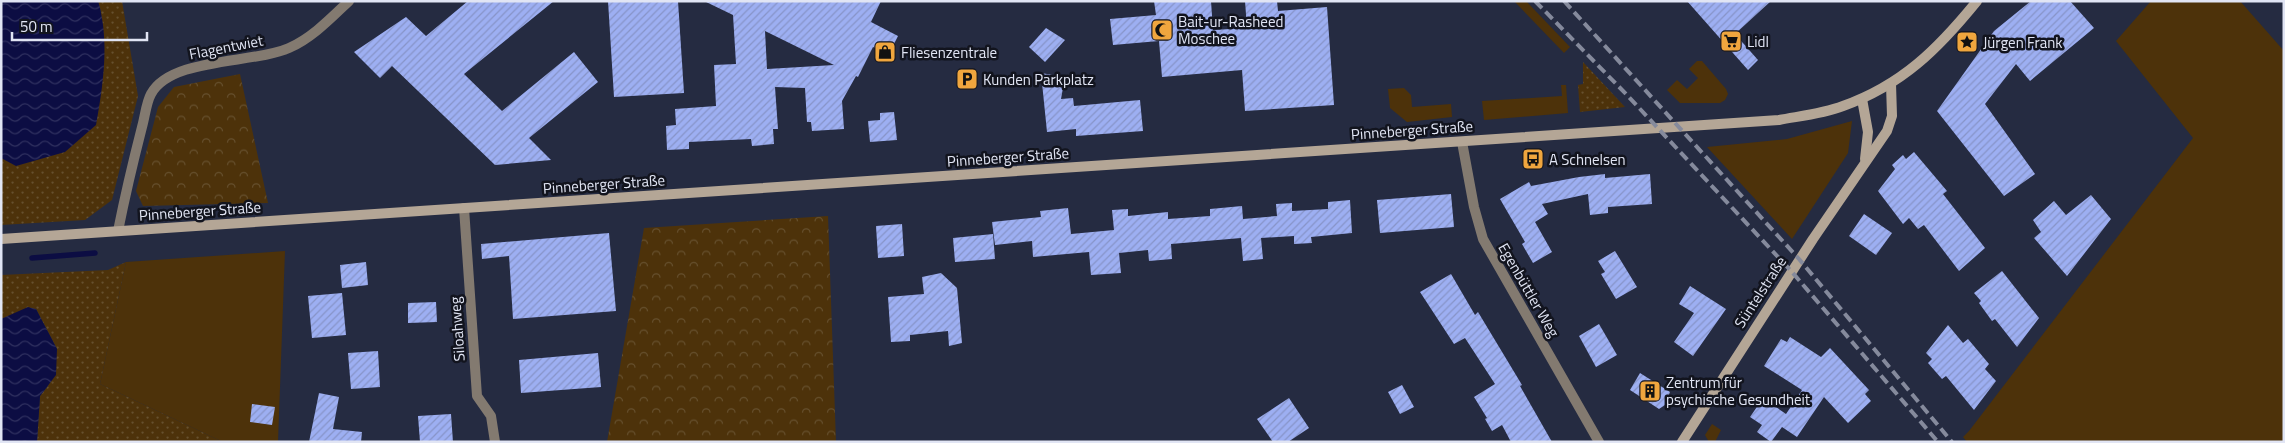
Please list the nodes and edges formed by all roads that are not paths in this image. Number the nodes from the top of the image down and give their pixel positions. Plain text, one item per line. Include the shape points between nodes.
1 (349, 1) edge
2 (1978, 1) edge
3 (1891, 84) junction
4 (1862, 99) junction
5 (1462, 142) junction
6 (1865, 160) junction
7 (464, 208) junction
8 (118, 231) junction
9 (1, 239) edge
10 (495, 442) edge
11 (1598, 442) edge
12 (1682, 442) edge

1 - 8 street, Flagentwiet via 322,27 288,49 254,58 203,65 162,80 151,94
2 - 3 main road, Pinneberger Straße via 1936,50
3 - 4 main road, Pinneberger Straße
3 - 6 main road, Süntelstraße via 1891,123
4 - 5 main road, Pinneberger Straße via 1824,112 1779,120
4 - 6 main road, Süntelstraße via 1868,132
5 - 7 main road, Pinneberger Straße
5 - 11 street, Egenbüttler Weg via 1474,207 1484,239
6 - 12 main road, Süntelstraße
7 - 8 main road, Pinneberger Straße
7 - 10 street, Siloahweg via 477,396 491,416
8 - 9 main road, Pinneberger Straße

